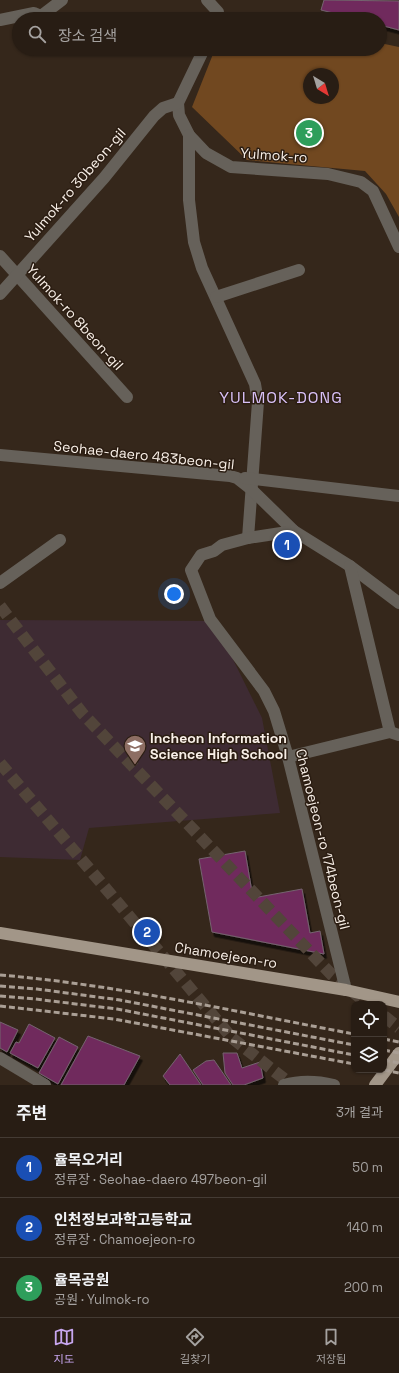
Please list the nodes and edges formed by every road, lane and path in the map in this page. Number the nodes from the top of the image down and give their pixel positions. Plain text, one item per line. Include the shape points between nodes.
1 (62, 0) edge
2 (206, 0) edge
3 (46, 12) edge
4 (218, 12) edge
5 (12, 18) edge
6 (0, 20) edge
7 (201, 56) edge
8 (178, 104) junction
9 (189, 135) junction
10 (399, 247) edge
11 (0, 256) edge
12 (299, 270) dead end
13 (17, 274) junction
14 (0, 294) edge
15 (216, 297) junction
16 (127, 397) dead end
17 (0, 455) edge
18 (252, 484) junction
19 (399, 496) edge
20 (294, 531) junction
21 (248, 538) junction
22 (60, 540) dead end
23 (350, 566) junction
24 (0, 583) edge
25 (399, 603) edge
26 (395, 734) edge
27 (288, 757) junction
28 (0, 933) edge
29 (346, 990) junction
30 (399, 1002) edge
31 (399, 1053) edge
32 (0, 1058) edge
33 (46, 1085) edge
34 (284, 1085) edge
35 (334, 1085) edge
36 (375, 1085) edge

1 - 3 street
2 - 4 street
5 - 6 street
7 - 8 street
8 - 9 street, Yulmok-ro via 179,115
8 - 13 street, Yulmok-ro 30beon-gil via 163,108 154,116 104,178
9 - 10 street, Yulmok-ro via 206,153 231,167 328,174 362,182 373,191
9 - 15 street via 189,200 194,242 202,268
11 - 13 street, Yulmok-ro 8beon-gil
12 - 15 street
13 - 14 street, Yulmok-ro 30beon-gil
13 - 16 street, Yulmok-ro 8beon-gil
15 - 18 street via 255,384 258,402
17 - 18 street, Seohae-daero 483beon-gil via 230,476
18 - 19 street
18 - 20 street, Seohae-daero 483beon-gil
18 - 21 street
20 - 21 street
20 - 23 street, Seohae-daero 483beon-gil
21 - 27 street, Chamoejeon-ro 174beon-gil via 222,545 202,555 191,570 210,619 264,691 274,711
22 - 24 street
23 - 25 street, Seohae-daero 483beon-gil
23 - 26 street
26 - 27 street
27 - 29 street, Chamoejeon-ro 174beon-gil
28 - 29 main road, Chamoejeon-ro
29 - 30 main road, Chamoejeon-ro
31 - 36 main road
32 - 33 street
34 - 35 street via 309,1081

